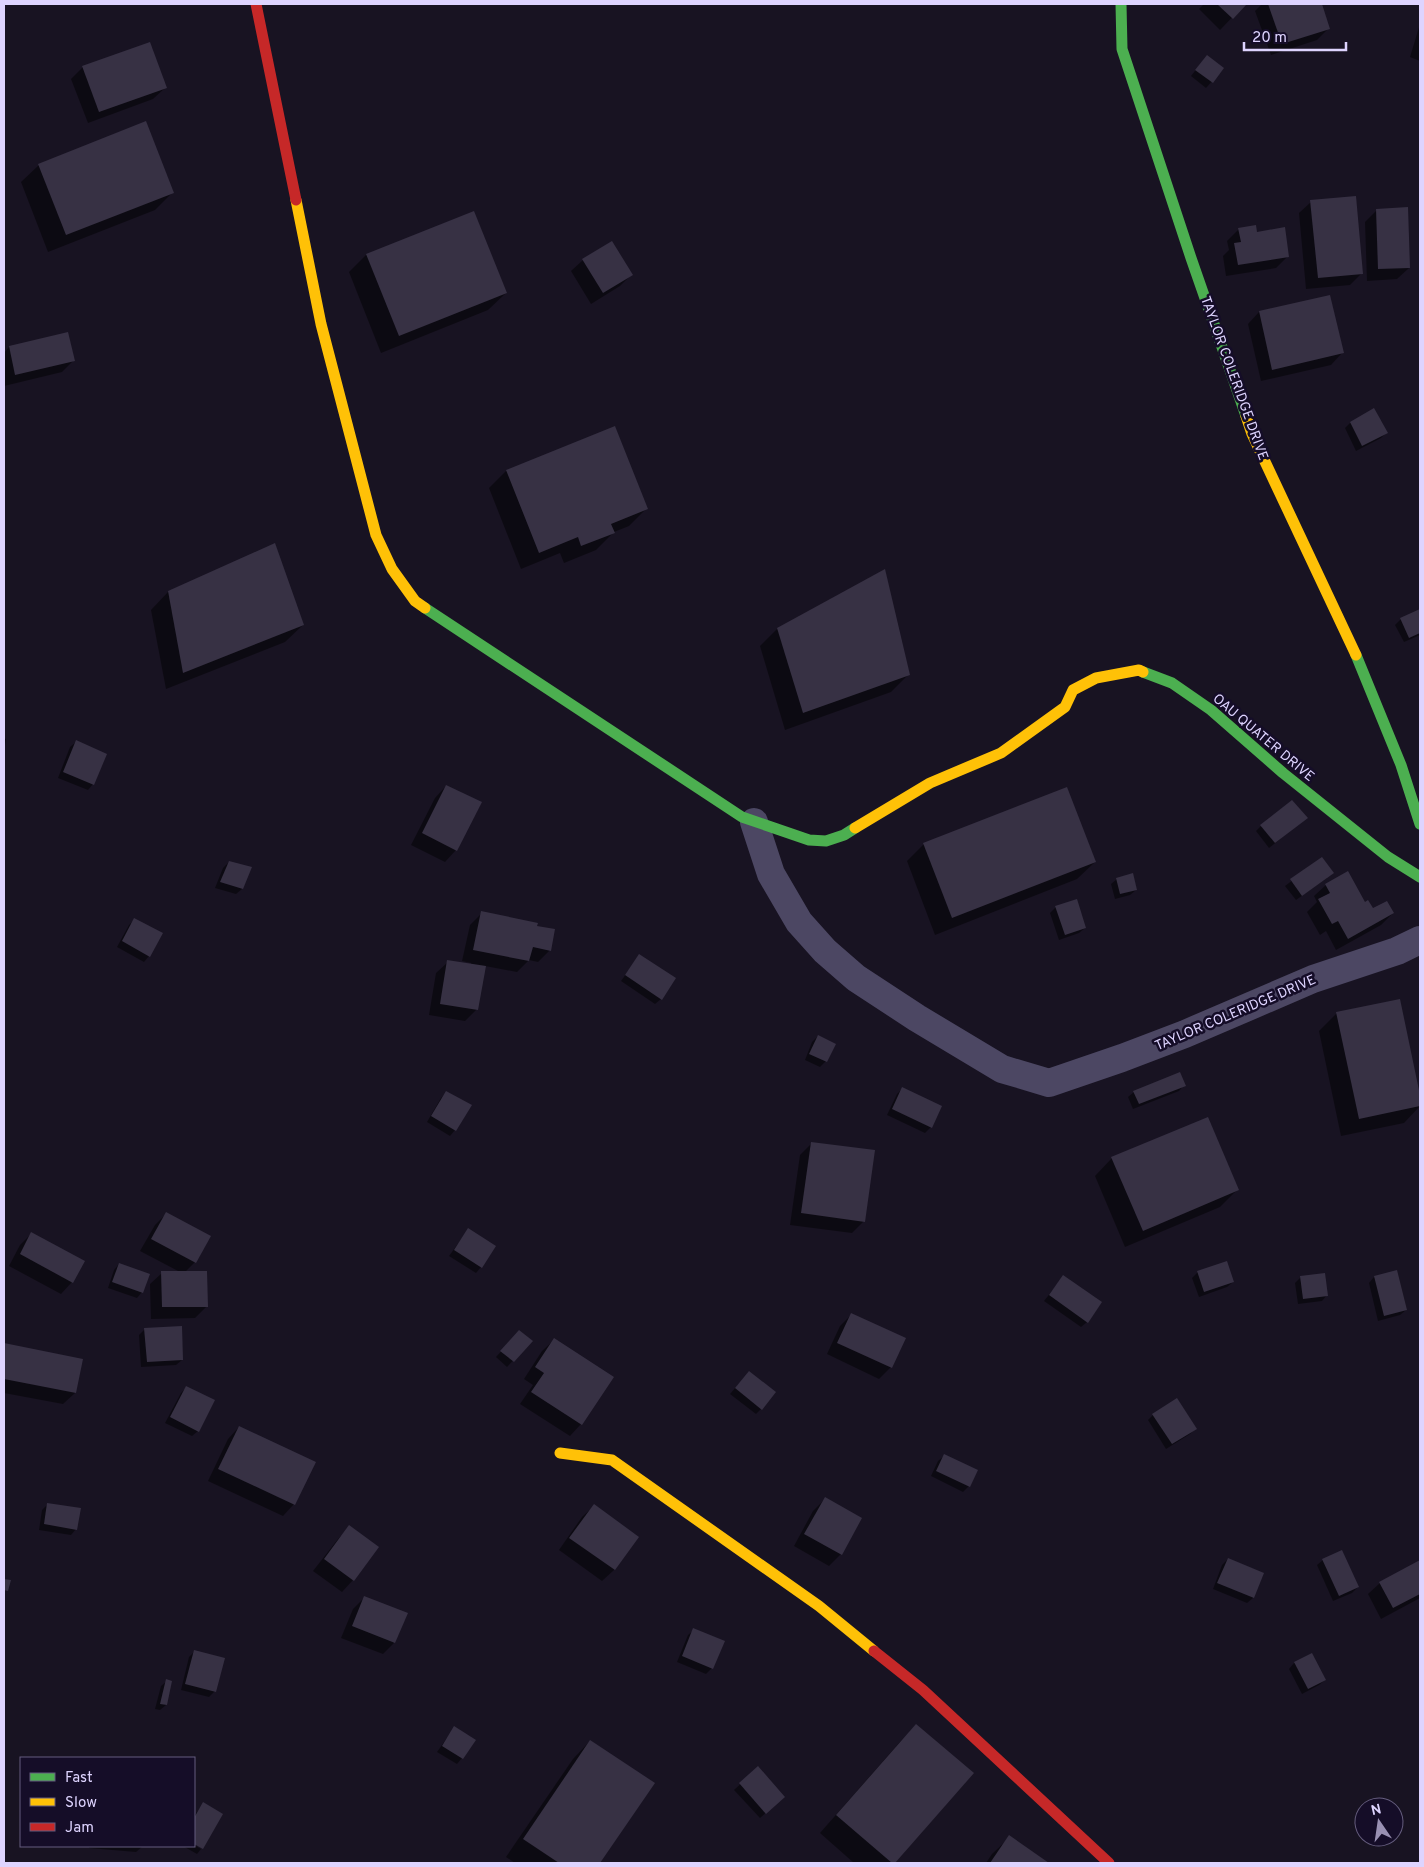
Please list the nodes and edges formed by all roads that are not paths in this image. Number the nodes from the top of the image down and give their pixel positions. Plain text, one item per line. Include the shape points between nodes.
1 (256, 4) edge
2 (1121, 4) edge
3 (754, 822) junction
4 (1420, 824) edge
5 (1420, 877) edge
6 (1420, 940) edge
7 (560, 1453) dead end
8 (1110, 1863) edge

1 - 3 street via 321,324 376,535 392,569 416,601 734,812
2 - 4 street, TAYLOR COLERIDGE DRIVE via 1122,49 1252,434 1360,664 1401,765
3 - 5 street, OAU QUATER DRIVE via 810,840 826,841 844,835 930,784 1000,753 1065,707 1073,690 1096,678 1139,670 1172,683 1211,710 1388,857
3 - 6 street, TAYLOR COLERIDGE DRIVE via 771,874 799,922 825,951 856,978 1002,1069 1049,1083 1140,1051 1313,979
7 - 8 street via 612,1460 818,1606 923,1690

